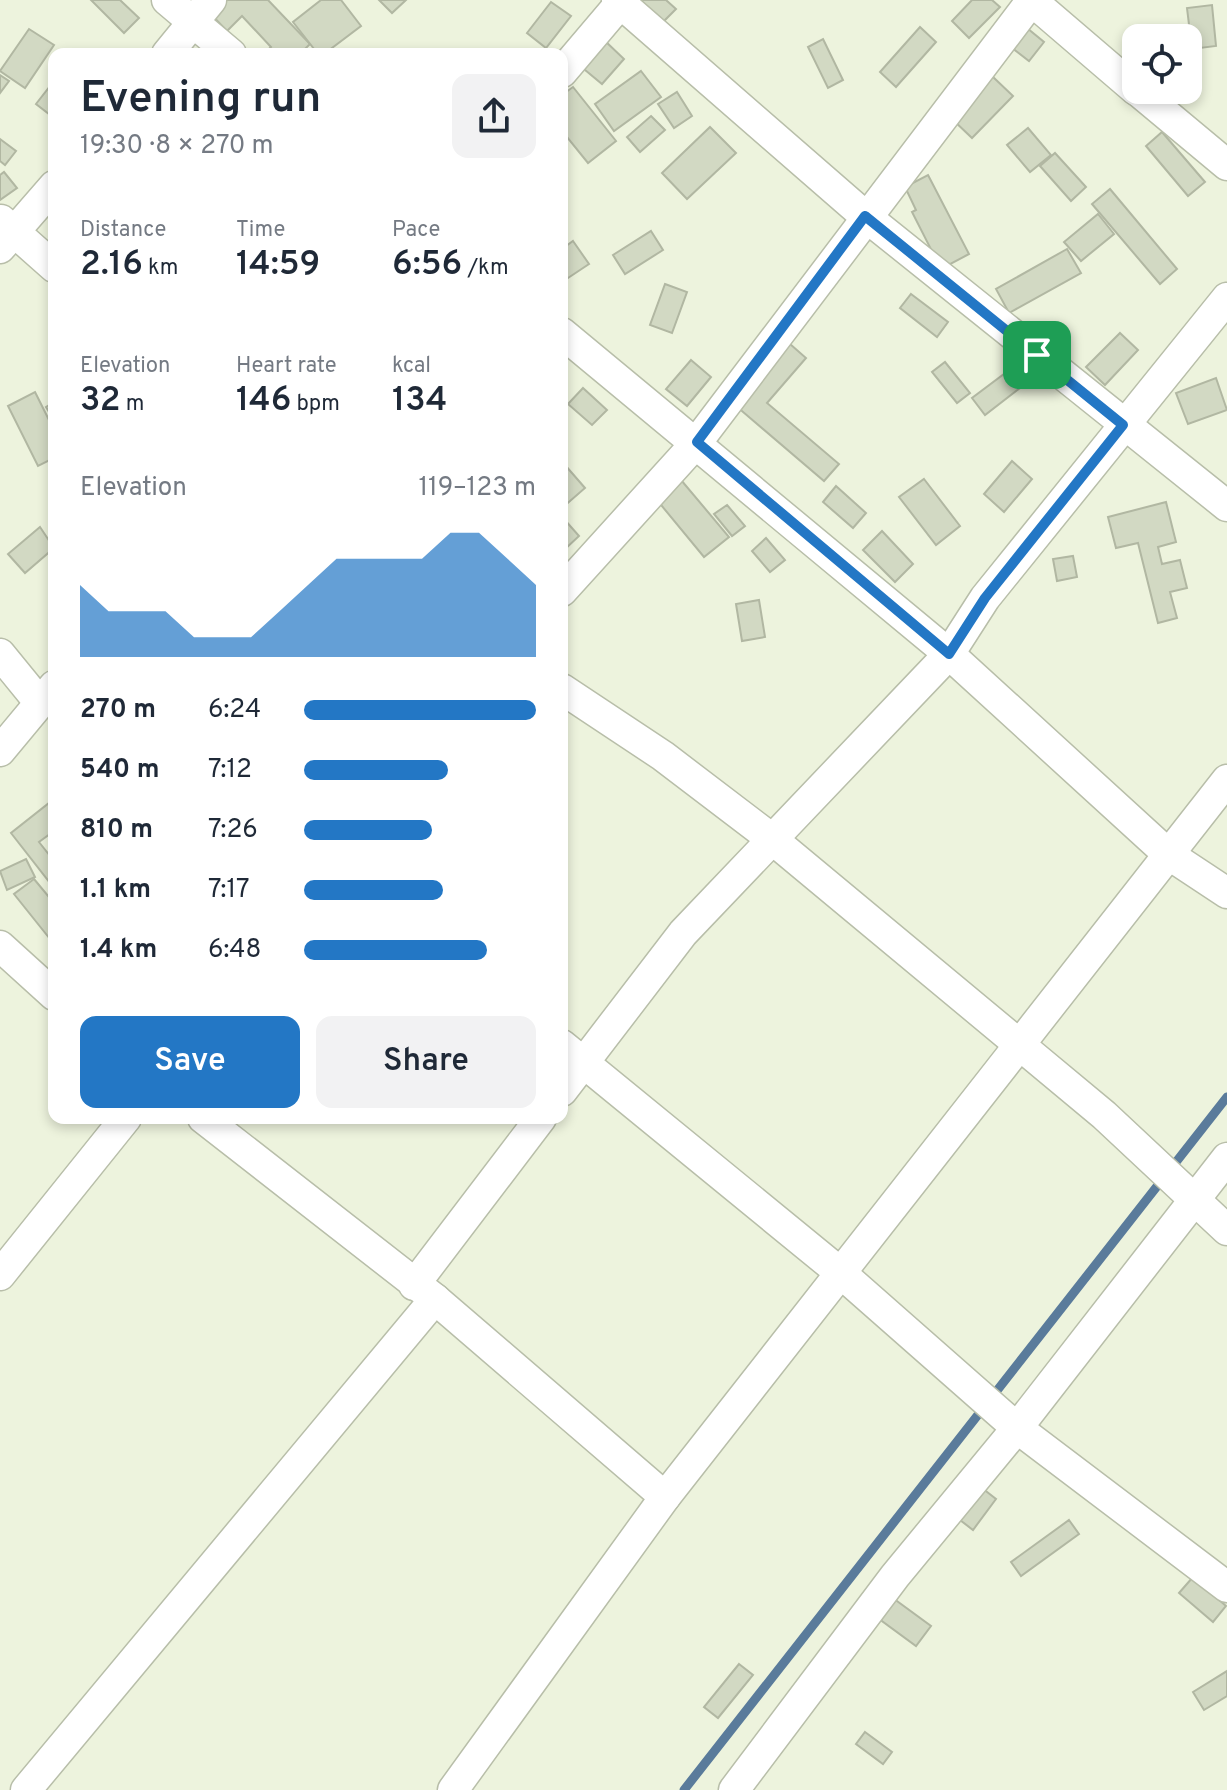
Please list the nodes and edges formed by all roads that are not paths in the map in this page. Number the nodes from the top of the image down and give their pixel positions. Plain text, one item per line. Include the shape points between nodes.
1 (167, 0) edge
2 (1031, 0) edge
3 (620, 1) edge
4 (203, 11) edge
5 (172, 48) edge
6 (227, 48) edge
7 (568, 65) edge
8 (1122, 78) edge
9 (1153, 104) edge
10 (1227, 165) edge
11 (48, 192) edge
12 (865, 216) junction
13 (5, 233) edge
14 (48, 263) edge
15 (1227, 298) edge
16 (568, 338) edge
17 (1123, 425) junction
18 (697, 442) junction
19 (1227, 506) edge
20 (568, 584) edge
21 (0, 654) edge
22 (949, 654) junction
23 (568, 693) edge
24 (47, 694) edge
25 (0, 751) edge
26 (1227, 780) edge
27 (772, 839) junction
28 (1168, 854) junction
29 (1227, 893) edge
30 (0, 946) edge
31 (48, 990) edge
32 (1019, 1043) junction
33 (573, 1054) edge
34 (121, 1124) edge
35 (211, 1124) edge
36 (537, 1124) edge
37 (1227, 1158) edge
38 (1194, 1201) junction
39 (1227, 1230) edge
40 (842, 1274) junction
41 (0, 1275) edge
42 (424, 1292) junction
43 (1017, 1428) junction
44 (665, 1497) junction
45 (1227, 1587) edge
46 (26, 1790) edge
47 (453, 1790) edge
48 (734, 1790) edge

1 - 4 street
2 - 8 street
2 - 12 street
3 - 7 street
3 - 12 street
4 - 5 street
4 - 6 street
9 - 10 street
11 - 13 street
12 - 17 street
12 - 18 street
13 - 14 street
15 - 17 street
16 - 18 street
17 - 19 street
17 - 22 street via 985,598
18 - 20 street
18 - 22 street
21 - 24 street
22 - 27 street
22 - 28 street
23 - 27 street via 663,756
24 - 25 street
26 - 28 street
27 - 32 street
27 - 33 street
28 - 29 street
28 - 32 street
30 - 31 street
32 - 38 street
32 - 40 street
33 - 40 street
34 - 41 street
35 - 42 street
36 - 42 street
37 - 38 street
38 - 39 street
38 - 43 street
40 - 43 street
40 - 44 street
42 - 44 street
42 - 46 street
43 - 45 street
43 - 48 street via 895,1576
44 - 47 street

